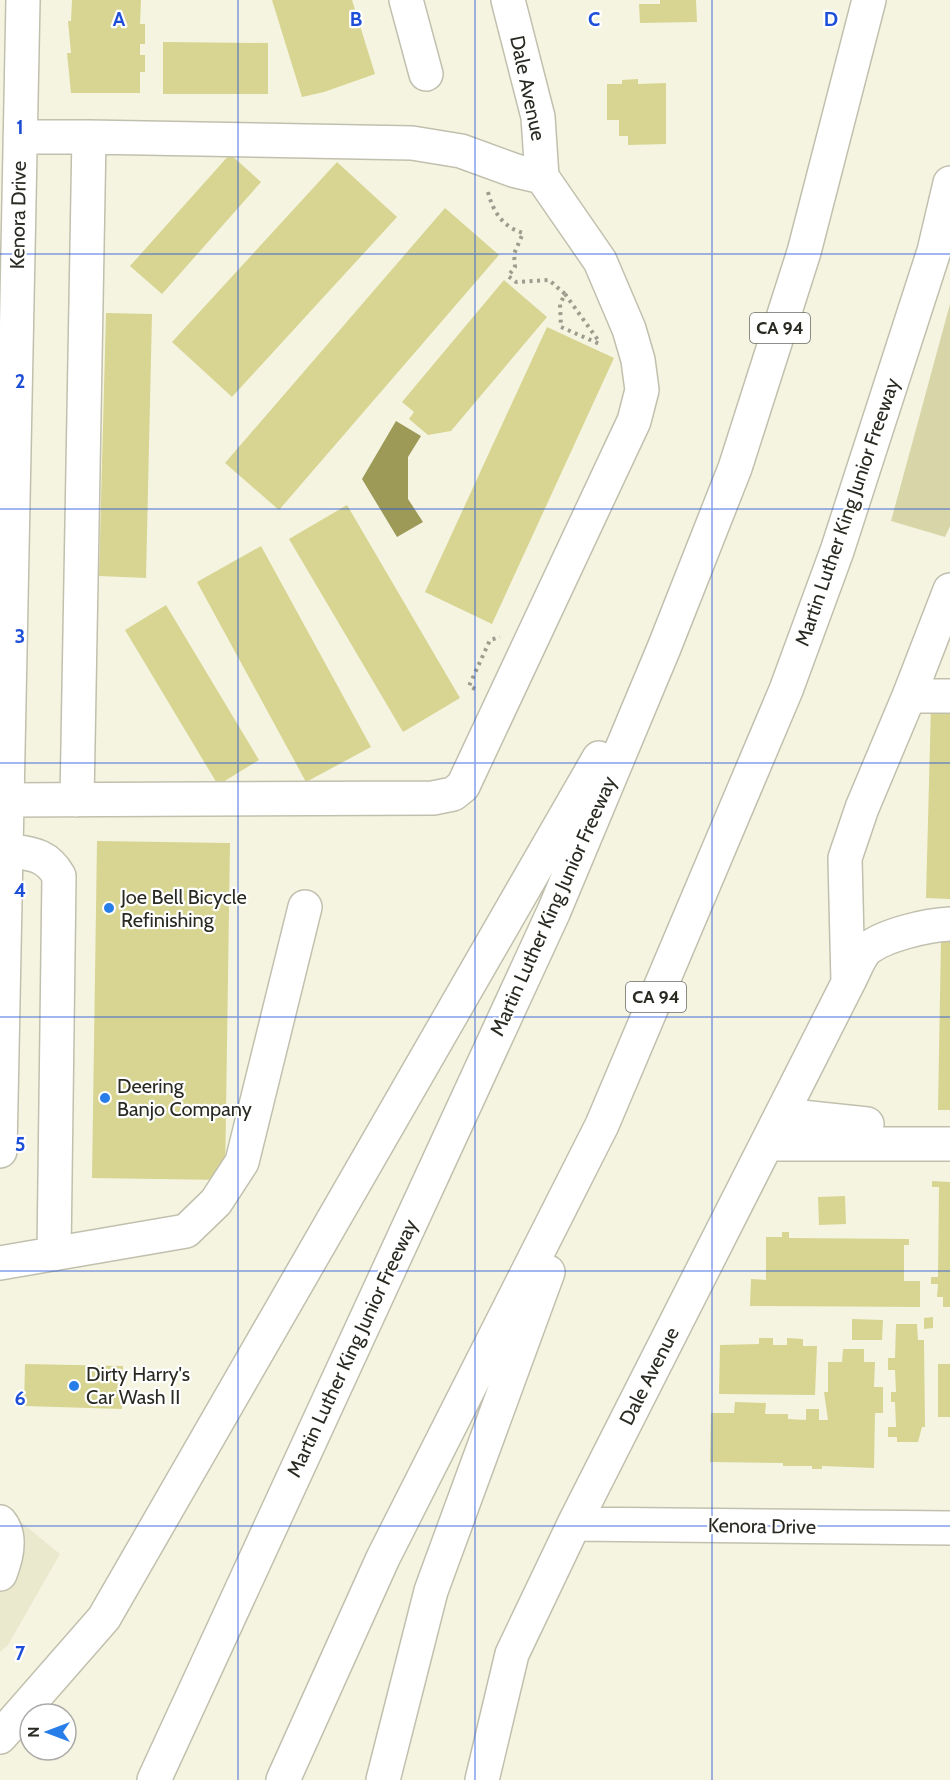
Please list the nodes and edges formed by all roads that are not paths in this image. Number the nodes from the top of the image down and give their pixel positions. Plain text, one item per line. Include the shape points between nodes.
1 (406, 0) edge
2 (508, 0) edge
3 (869, 0) edge
4 (15, 2) edge
5 (426, 74) dead end
6 (11, 86) edge
7 (20, 137) junction
8 (89, 137) junction
9 (542, 177) junction
10 (950, 183) edge
11 (8, 301) edge
12 (950, 590) edge
13 (5, 630) edge
14 (664, 648) junction
15 (909, 696) junction
16 (950, 696) edge
17 (7, 800) junction
18 (77, 800) junction
19 (6, 850) junction
20 (305, 907) dead end
21 (950, 924) edge
22 (848, 983) junction
23 (950, 1124) edge
24 (602, 1125) junction
25 (775, 1130) junction
26 (950, 1144) edge
27 (0, 1146) edge
28 (0, 1151) edge
29 (54, 1254) junction
30 (0, 1263) edge
31 (0, 1522) edge
32 (574, 1524) junction
33 (950, 1528) edge
34 (0, 1574) edge
35 (0, 1737) edge
36 (154, 1780) edge
37 (283, 1780) edge
38 (383, 1780) edge
39 (482, 1780) edge

1 - 5 main road
2 - 9 main road, Dale Avenue via 538,117
3 - 14 main road, Martin Luther King Junior Freeway / CA 94 via 804,252 735,468
4 - 6 main road, Kenora Drive
6 - 7 main road, Kenora Drive
7 - 8 main road
7 - 11 main road, Kenora Drive
8 - 9 main road via 412,143 462,151
8 - 18 main road
9 - 18 main road via 600,261 629,329 642,390 634,421 463,786 453,794 433,798
10 - 24 main road, Martin Luther King Junior Freeway / CA 94 via 934,251 837,550 786,690
11 - 13 main road, Kenora Drive
12 - 15 main road
13 - 17 main road, Kenora Drive
14 - 35 main road via 104,1618
14 - 36 main road, Martin Luther King Junior Freeway / CA 94 via 554,911
15 - 16 main road
15 - 22 main road via 845,858
17 - 18 main road
17 - 19 main road, Kenora Drive
19 - 27 main road, Kenora Drive
19 - 29 main road via 39,856 52,863 60,876
20 - 29 main road via 242,1162 216,1202 186,1231
21 - 22 main road, Dale Avenue via 902,933 866,951
22 - 25 main road, Dale Avenue
23 - 25 main road via 846,1124
24 - 37 main road, Martin Luther King Junior Freeway / CA 94 via 383,1558
24 - 38 main road via 431,1591
25 - 26 main road
25 - 32 main road, Dale Avenue
27 - 28 main road, Kenora Drive
29 - 30 main road
31 - 34 main road via 7,1555
32 - 33 main road, Kenora Drive
32 - 39 main road, Dale Avenue via 512,1654

